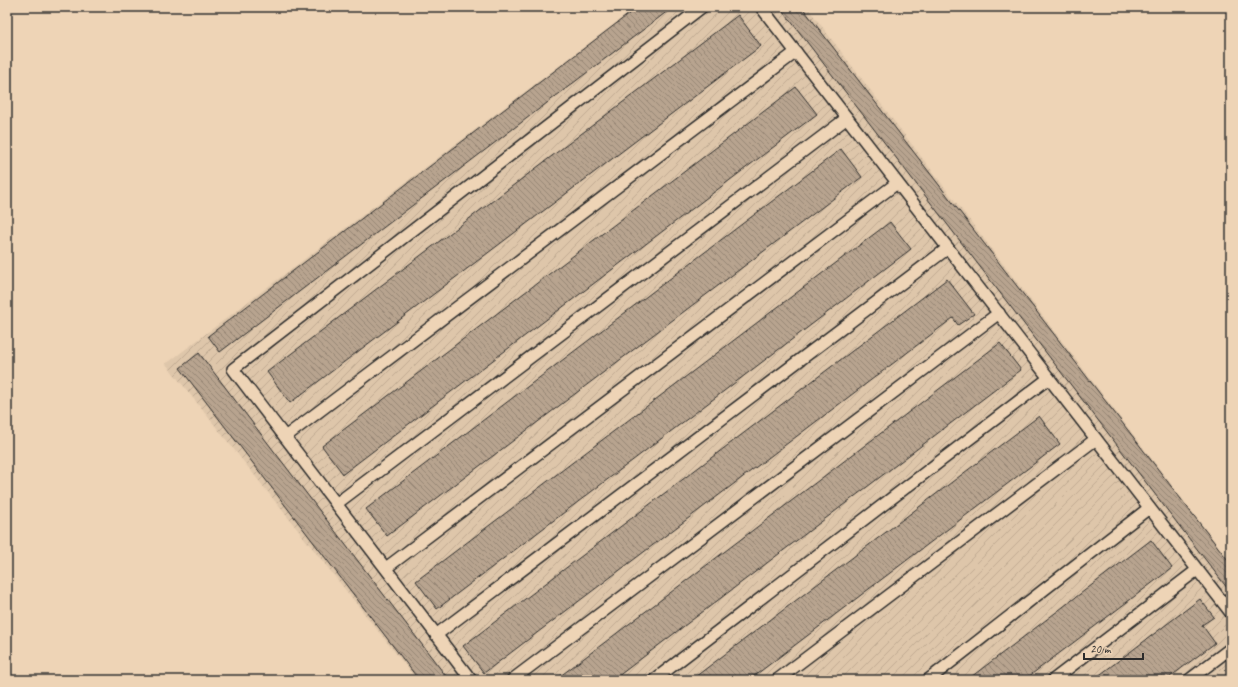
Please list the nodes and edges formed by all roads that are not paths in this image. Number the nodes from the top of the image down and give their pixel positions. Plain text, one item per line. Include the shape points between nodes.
1 (702, 7) edge
2 (761, 7) edge
3 (796, 52) junction
4 (847, 118) junction
5 (897, 183) junction
6 (948, 248) junction
7 (998, 313) junction
8 (1049, 378) junction
9 (285, 437) junction
10 (1096, 439) junction
11 (336, 504) junction
12 (1149, 508) junction
13 (386, 568) junction
14 (1197, 570) junction
15 (1231, 613) edge
16 (436, 635) junction
17 (1231, 648) edge
18 (471, 680) edge
19 (512, 680) edge
20 (654, 680) edge
21 (777, 680) edge
22 (928, 680) edge
23 (1053, 680) edge
24 (1190, 680) edge

1 - 9 lane via 233,369
2 - 3 lane
3 - 4 lane
3 - 9 lane
4 - 5 lane
4 - 11 lane
5 - 6 lane
5 - 13 lane
6 - 7 lane
6 - 16 lane
7 - 8 lane
7 - 19 lane
8 - 10 lane
8 - 20 lane
9 - 11 lane
10 - 12 lane
10 - 21 lane
11 - 13 lane
12 - 14 lane
12 - 22 lane
13 - 16 lane
14 - 15 lane
14 - 23 lane
16 - 18 lane
17 - 24 lane

